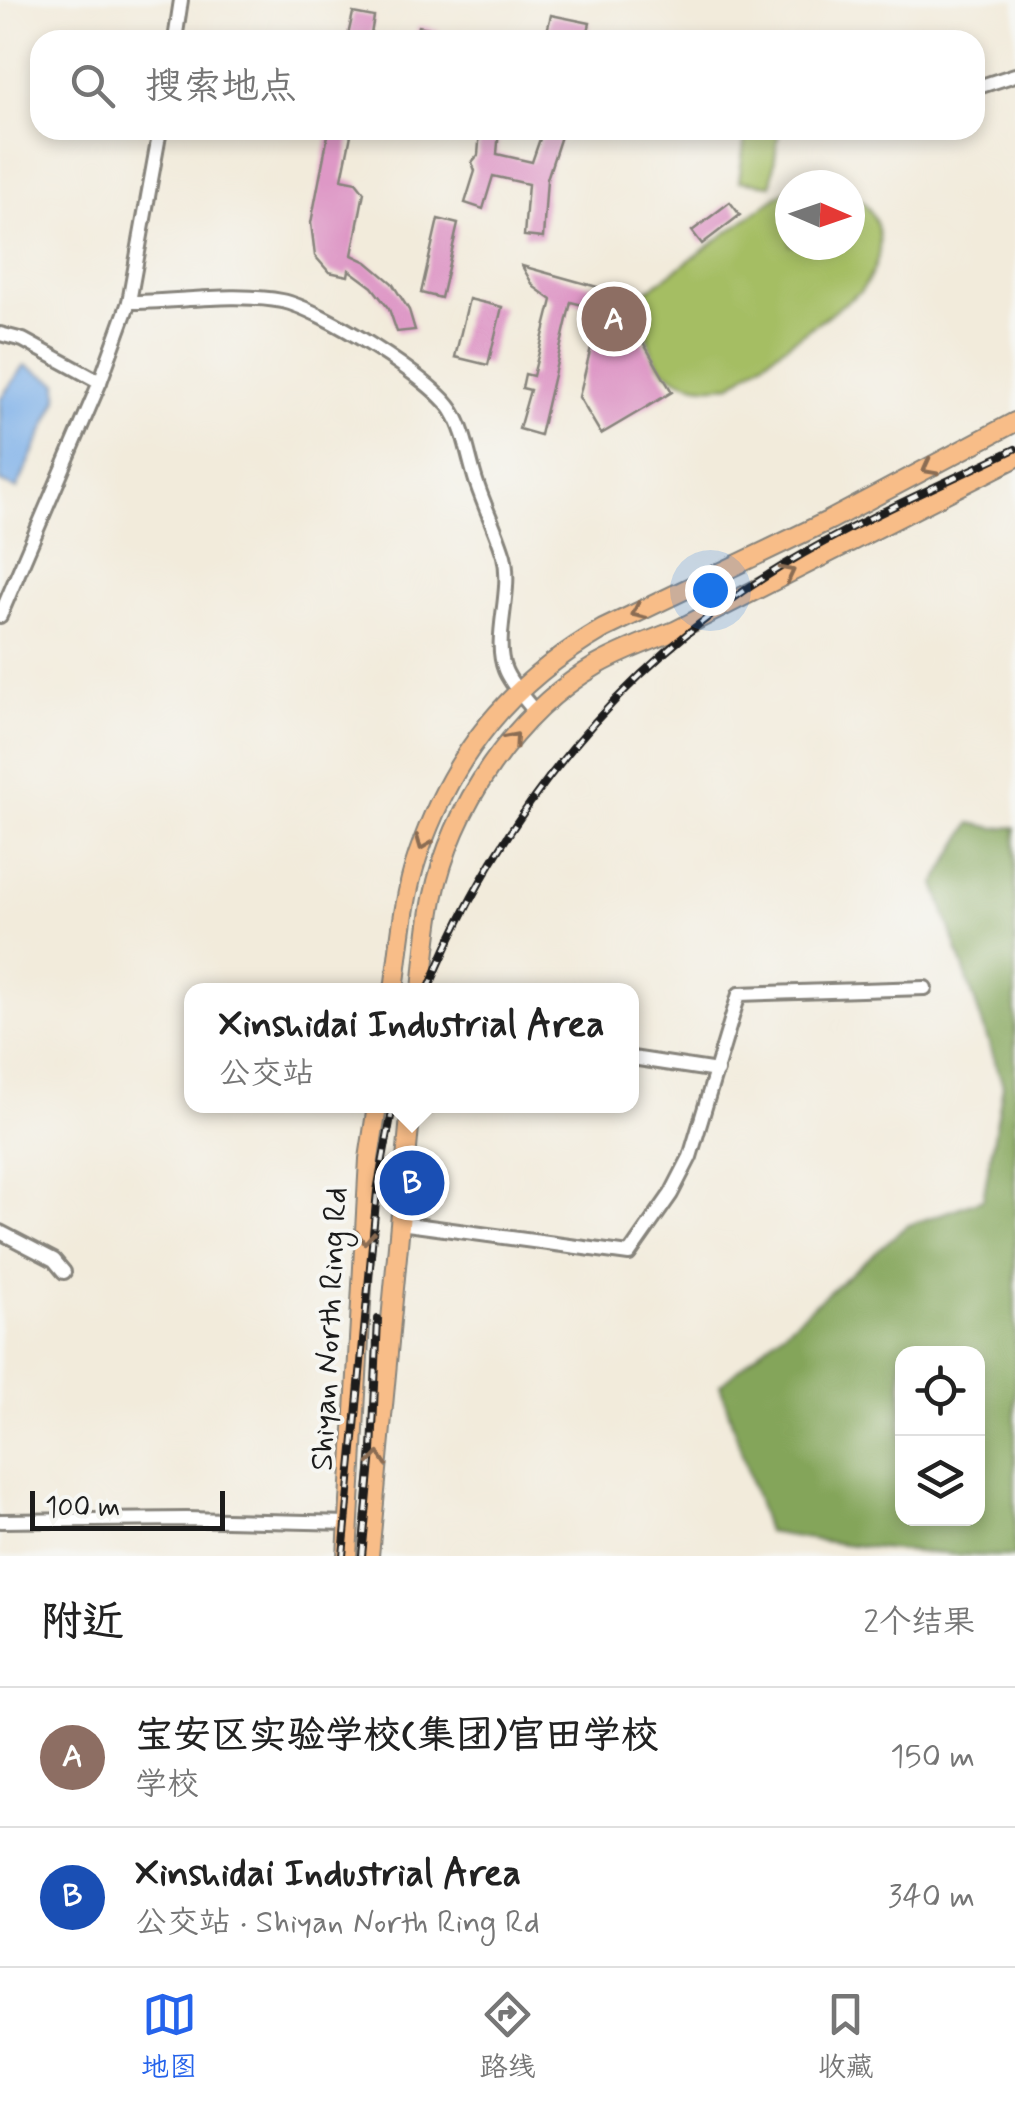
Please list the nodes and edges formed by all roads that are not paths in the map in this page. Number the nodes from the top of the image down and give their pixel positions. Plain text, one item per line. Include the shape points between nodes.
1 (181, 0) edge
2 (176, 30) edge
3 (1015, 74) edge
4 (985, 84) edge
5 (158, 140) edge
6 (129, 302) junction
7 (0, 334) edge
8 (100, 382) junction
9 (1015, 422) edge
10 (1015, 458) edge
11 (0, 616) edge
12 (518, 689) junction
13 (536, 714) junction
14 (395, 983) edge
15 (423, 983) edge
16 (926, 988) dead end
17 (639, 1059) edge
18 (717, 1071) junction
19 (376, 1113) edge
20 (411, 1113) edge
21 (400, 1223) junction
22 (0, 1232) edge
23 (64, 1272) dead end
24 (0, 1521) edge
25 (350, 1523) junction
26 (346, 1556) edge
27 (369, 1556) edge

1 - 2 street
3 - 4 street
5 - 6 street
6 - 8 street
6 - 12 street via 294,304 439,394 457,420 504,556 502,659
7 - 8 street
8 - 11 street
9 -> 12 main road via 603,629
13 -> 10 main road via 567,685 626,650
12 - 13 street
12 -> 14 main road via 457,770 417,856
15 -> 13 main road via 433,899 451,842 483,780
16 - 18 street via 738,994
17 - 18 street
18 - 21 street via 690,1157 629,1254
19 -> 25 main road, Shiyan North Ring Rd
20 - 21 main road, Shiyan North Ring Rd
27 -> 21 main road, Shiyan North Ring Rd
22 - 23 street
24 - 25 street
25 - 26 main road, Shiyan North Ring Rd

